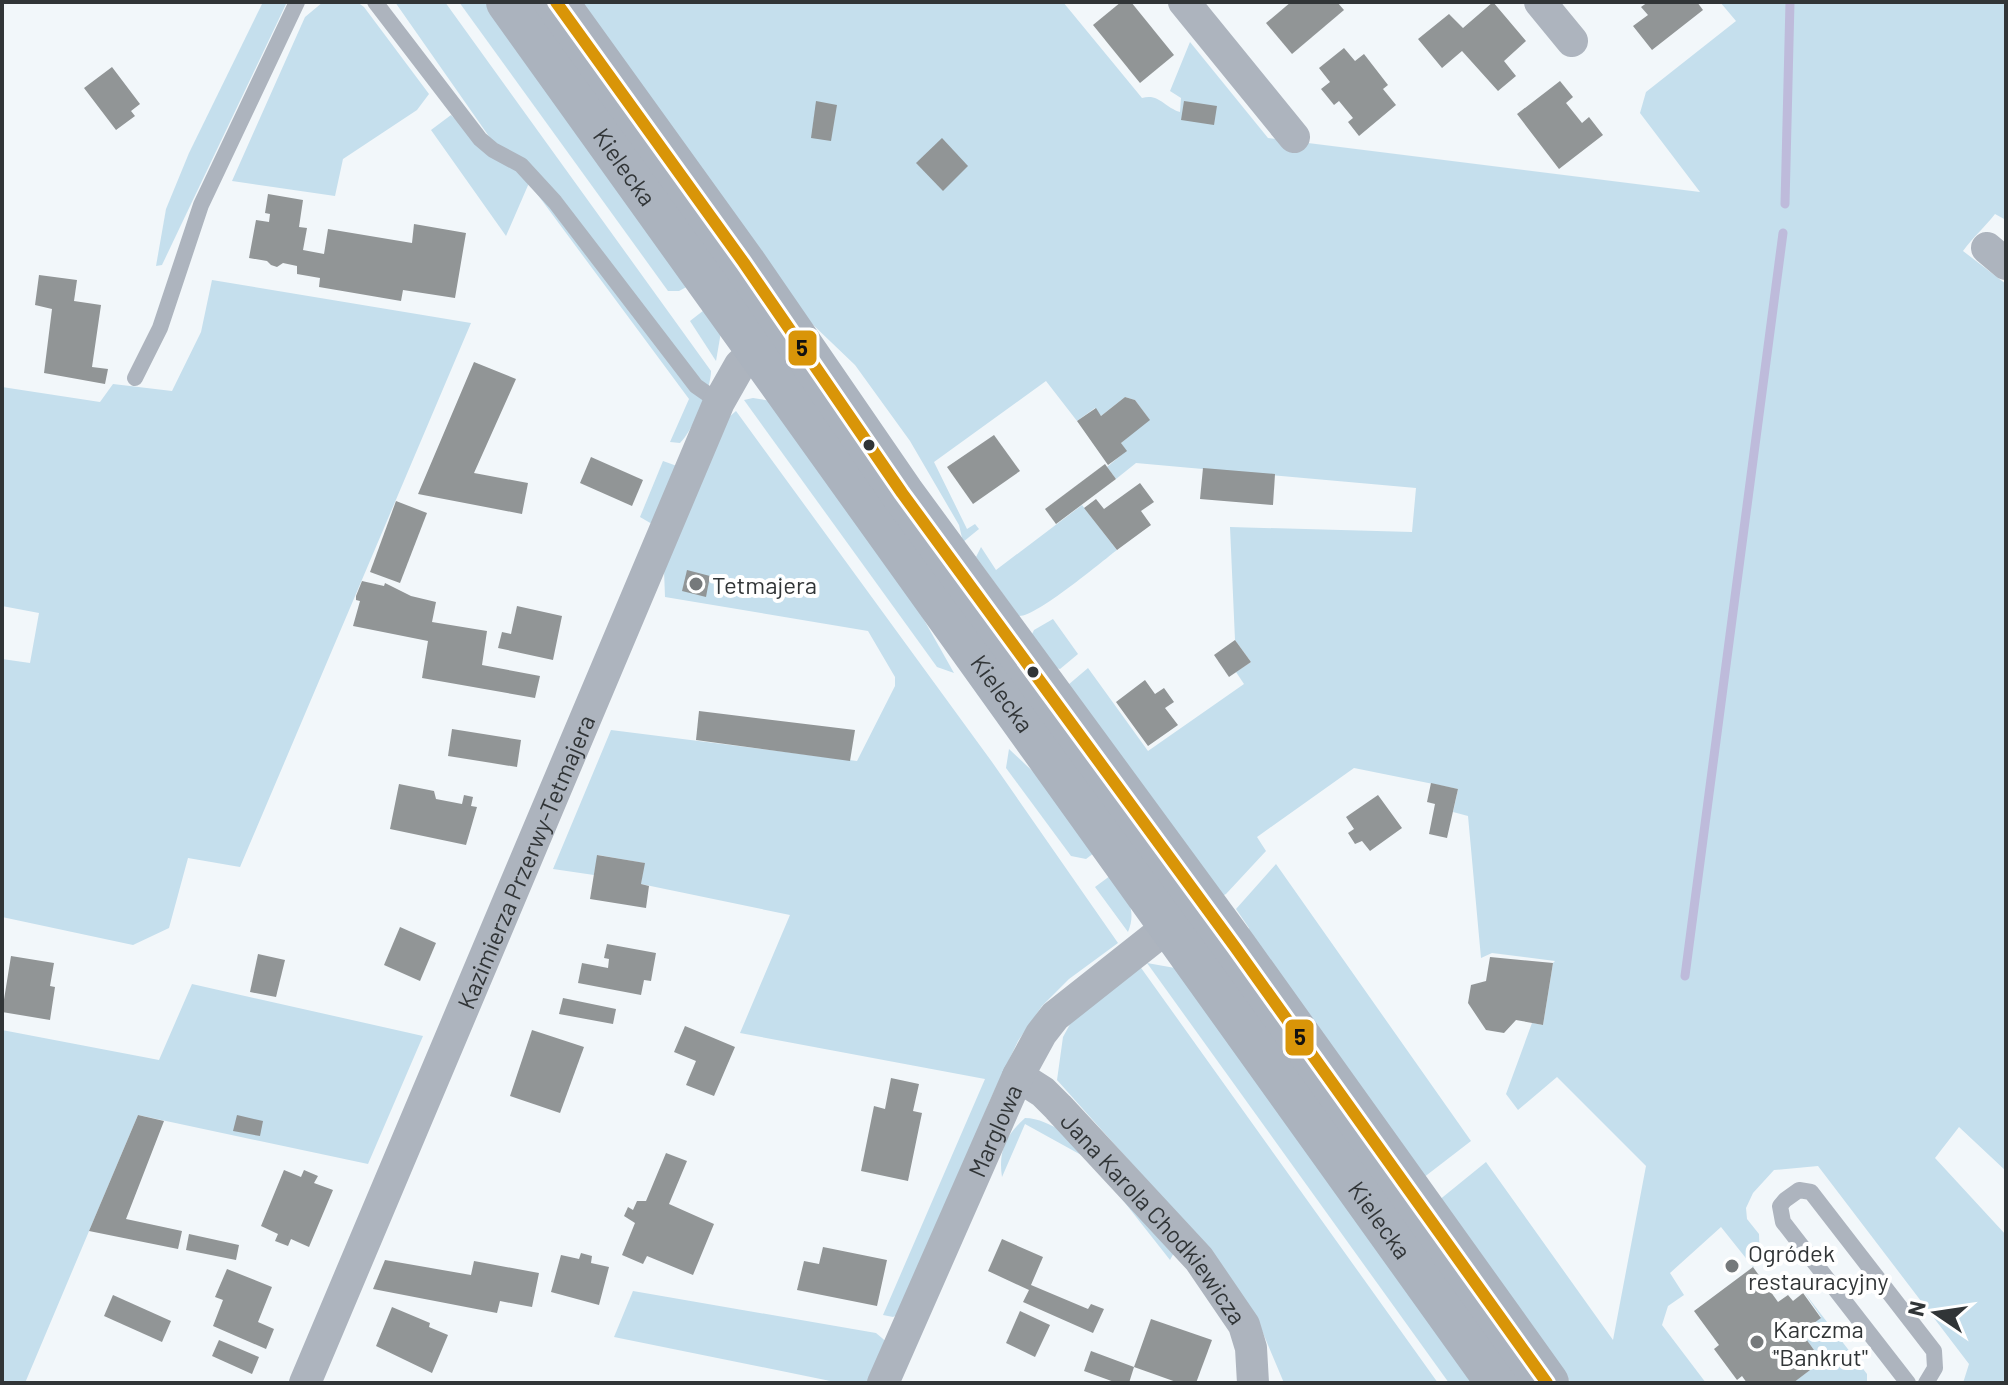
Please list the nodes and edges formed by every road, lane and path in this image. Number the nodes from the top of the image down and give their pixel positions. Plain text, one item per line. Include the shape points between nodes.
1 (297, 2) edge
2 (375, 2) edge
3 (508, 2) edge
4 (556, 2) edge
5 (1184, 2) edge
6 (1540, 2) edge
7 (1572, 41) dead end
8 (1294, 137) dead end
9 (773, 306) junction
10 (758, 349) junction
11 (808, 356) junction
12 (135, 378) dead end
13 (719, 402) junction
14 (1189, 885) junction
15 (1170, 925) junction
16 (1235, 947) junction
17 (1018, 1076) junction
18 (305, 1383) edge
19 (883, 1383) edge
20 (1253, 1383) edge
21 (1498, 1383) edge
22 (1547, 1383) edge
23 (1908, 1383) edge
24 (1926, 1383) edge

1 - 12 lane via 201,205 160,328
2 - 13 lane via 480,139 521,165 555,202 696,386
3 - 10 main road, Kielecka
4 - 9 main road, Kielecka
5 - 8 street
6 - 7 street
9 - 10 street
9 - 11 main road, Kielecka
10 - 11 street via 781,345
10 - 13 street, Kazimierza Przerwy-Tetmajera via 740,365
10 - 15 main road, Kielecka
11 - 14 main road, Kielecka
13 - 18 street, Kazimierza Przerwy-Tetmajera
14 - 15 street, Marglowa
14 - 16 main road, Kielecka
15 - 16 street via 1207,932
15 - 17 street, Marglowa via 1055,1016
15 - 21 main road, Kielecka
16 - 22 main road, Kielecka
17 - 19 street, Marglowa
17 - 20 street, Jana Karola Chodkiewicza via 1058,1107 1199,1259 1244,1325
23 - 24 lane via 1783,1222 1780,1206 1799,1190 1811,1192 1934,1351 1935,1368

